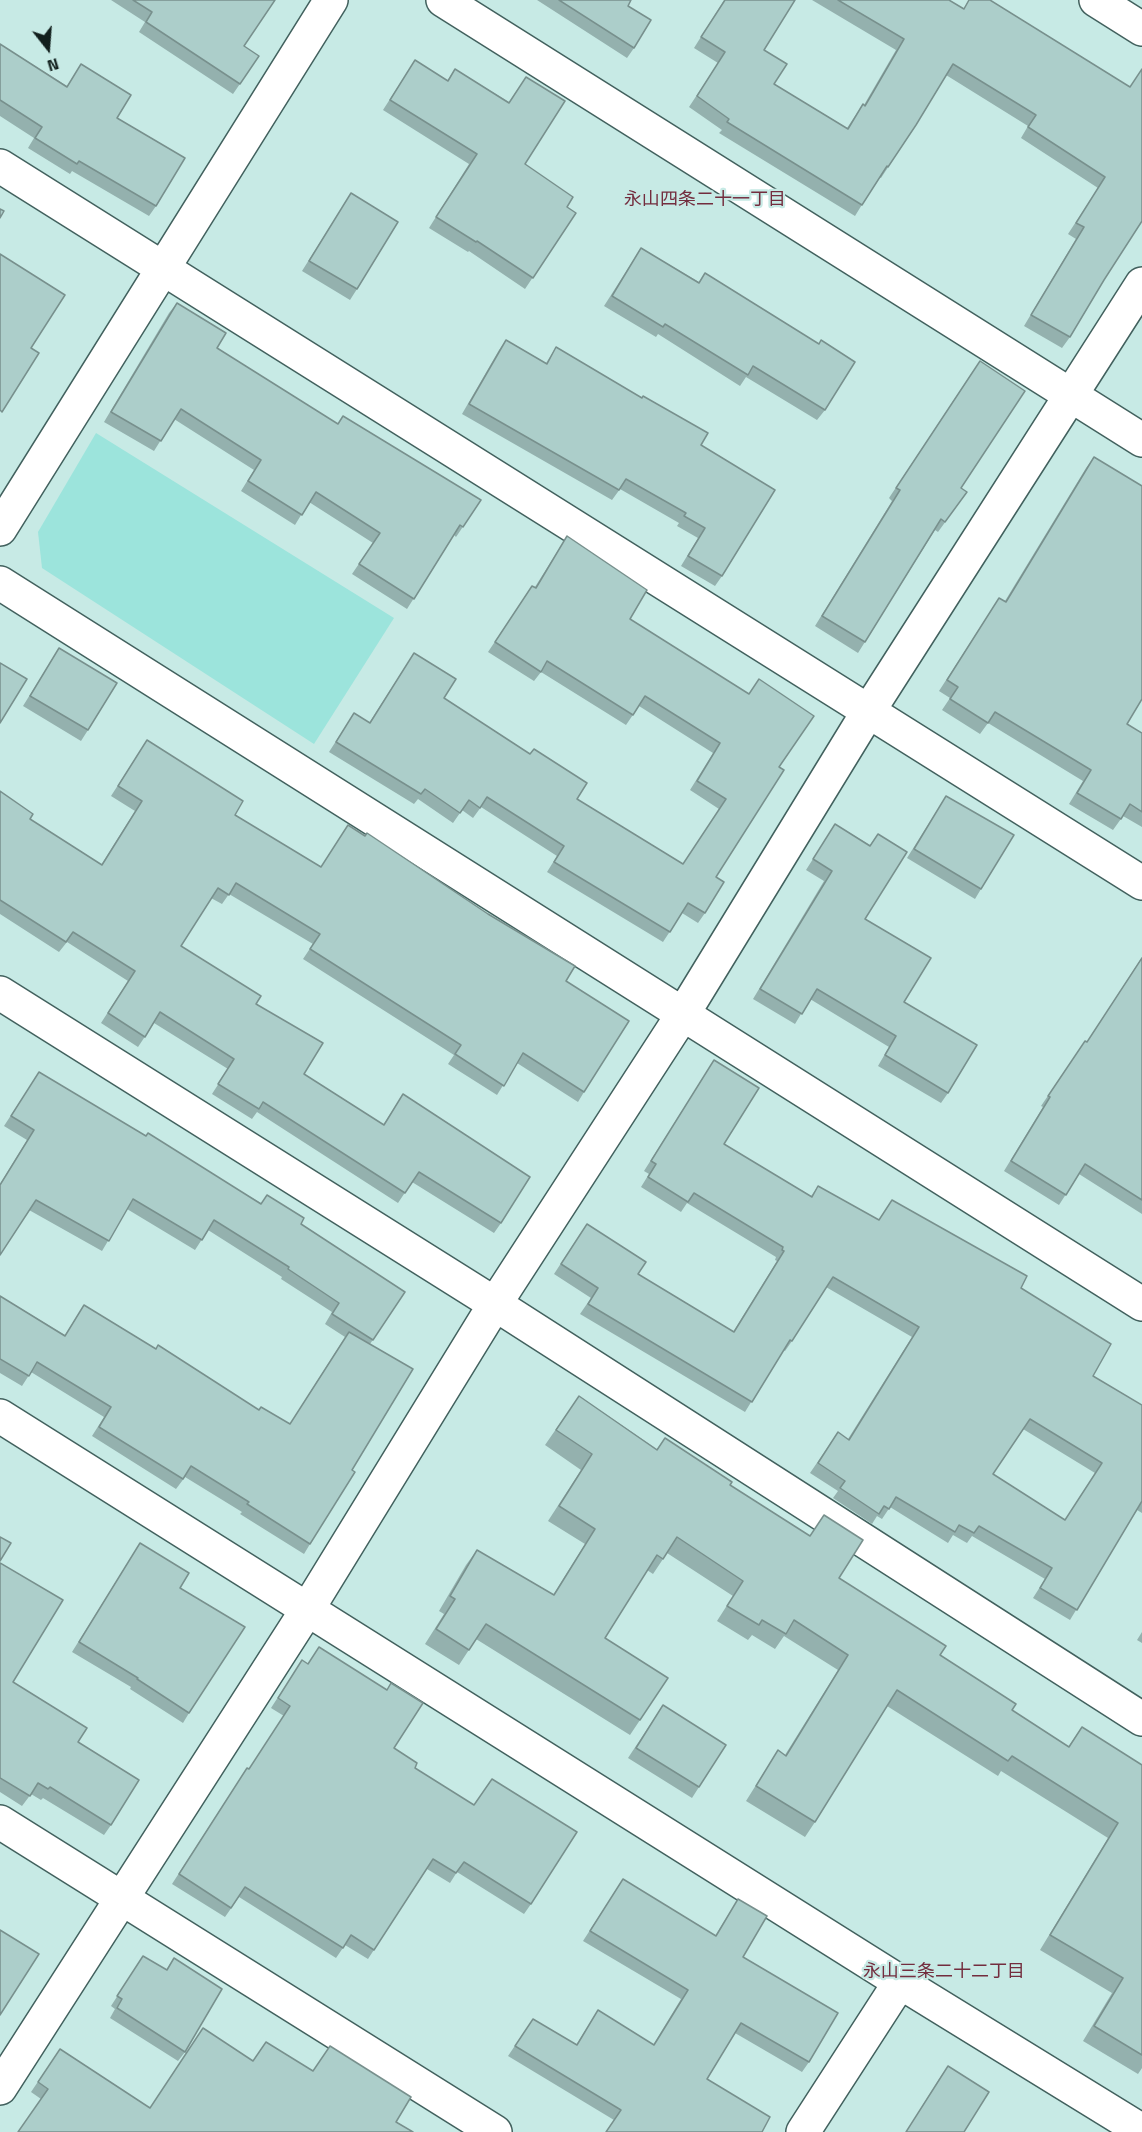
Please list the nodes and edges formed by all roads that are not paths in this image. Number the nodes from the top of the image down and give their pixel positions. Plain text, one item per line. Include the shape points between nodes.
1 (331, 0) edge
2 (443, 0) edge
3 (1096, 0) edge
4 (1142, 29) edge
5 (0, 166) edge
6 (161, 269) junction
7 (1142, 284) edge
8 (1072, 396) junction
9 (1142, 440) edge
10 (0, 529) edge
11 (0, 583) edge
12 (868, 712) junction
13 (1142, 883) edge
14 (0, 993) edge
15 (683, 1014) junction
16 (495, 1304) junction
17 (1142, 1304) edge
18 (0, 1416) edge
19 (307, 1610) junction
20 (1142, 1719) edge
21 (0, 1822) edge
22 (123, 1899) junction
23 (900, 1983) junction
24 (0, 2088) edge
25 (1142, 2131) edge
26 (495, 2132) edge
27 (803, 2132) edge

1 - 6 street
2 - 8 street
3 - 4 street
5 - 6 street
6 - 10 street
6 - 12 street
7 - 8 street
8 - 9 street
8 - 12 street
11 - 15 street
12 - 13 street
12 - 15 street
14 - 16 street
15 - 16 street
15 - 17 street
16 - 19 street
16 - 20 street
18 - 19 street
19 - 22 street
19 - 23 street
21 - 22 street
22 - 24 street
22 - 26 street
23 - 25 street
23 - 27 street

